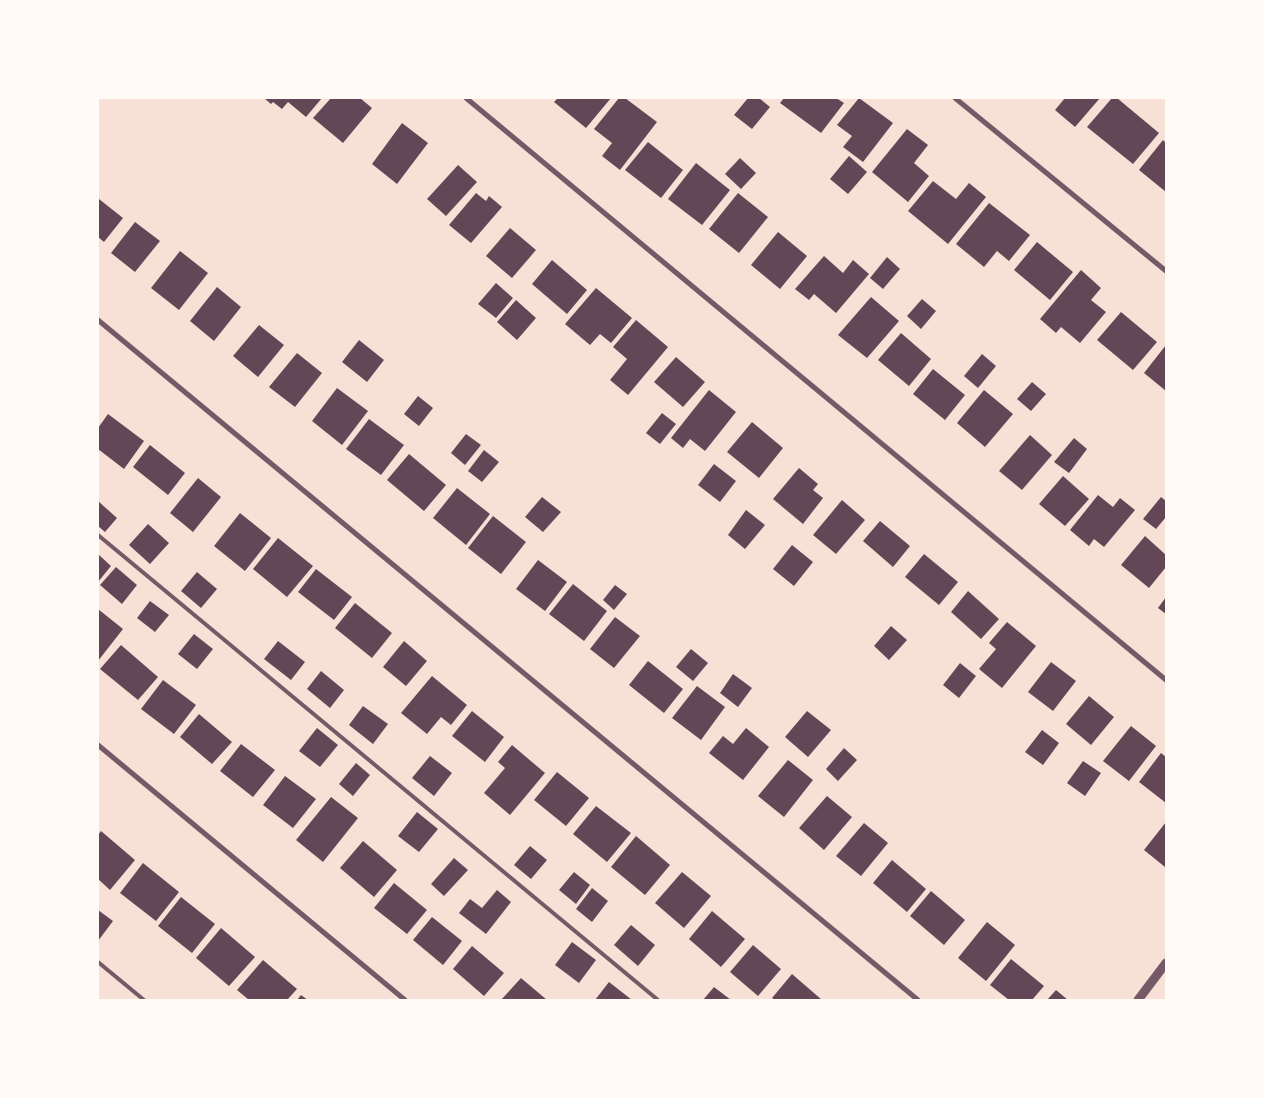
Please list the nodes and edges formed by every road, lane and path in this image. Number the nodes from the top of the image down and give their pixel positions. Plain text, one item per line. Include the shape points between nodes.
1 (466, 98) edge
2 (955, 98) edge
3 (1166, 271) edge
4 (98, 320) edge
5 (98, 535) edge
6 (1166, 680) edge
7 (98, 745) edge
8 (98, 962) edge
9 (1166, 963) edge
10 (144, 1000) edge
11 (405, 1000) edge
12 (658, 1000) edge
13 (918, 1000) edge
14 (1138, 1000) edge

1 - 6 street
2 - 3 street
4 - 13 street
5 - 12 lane
7 - 11 street
8 - 10 lane
9 - 14 street

